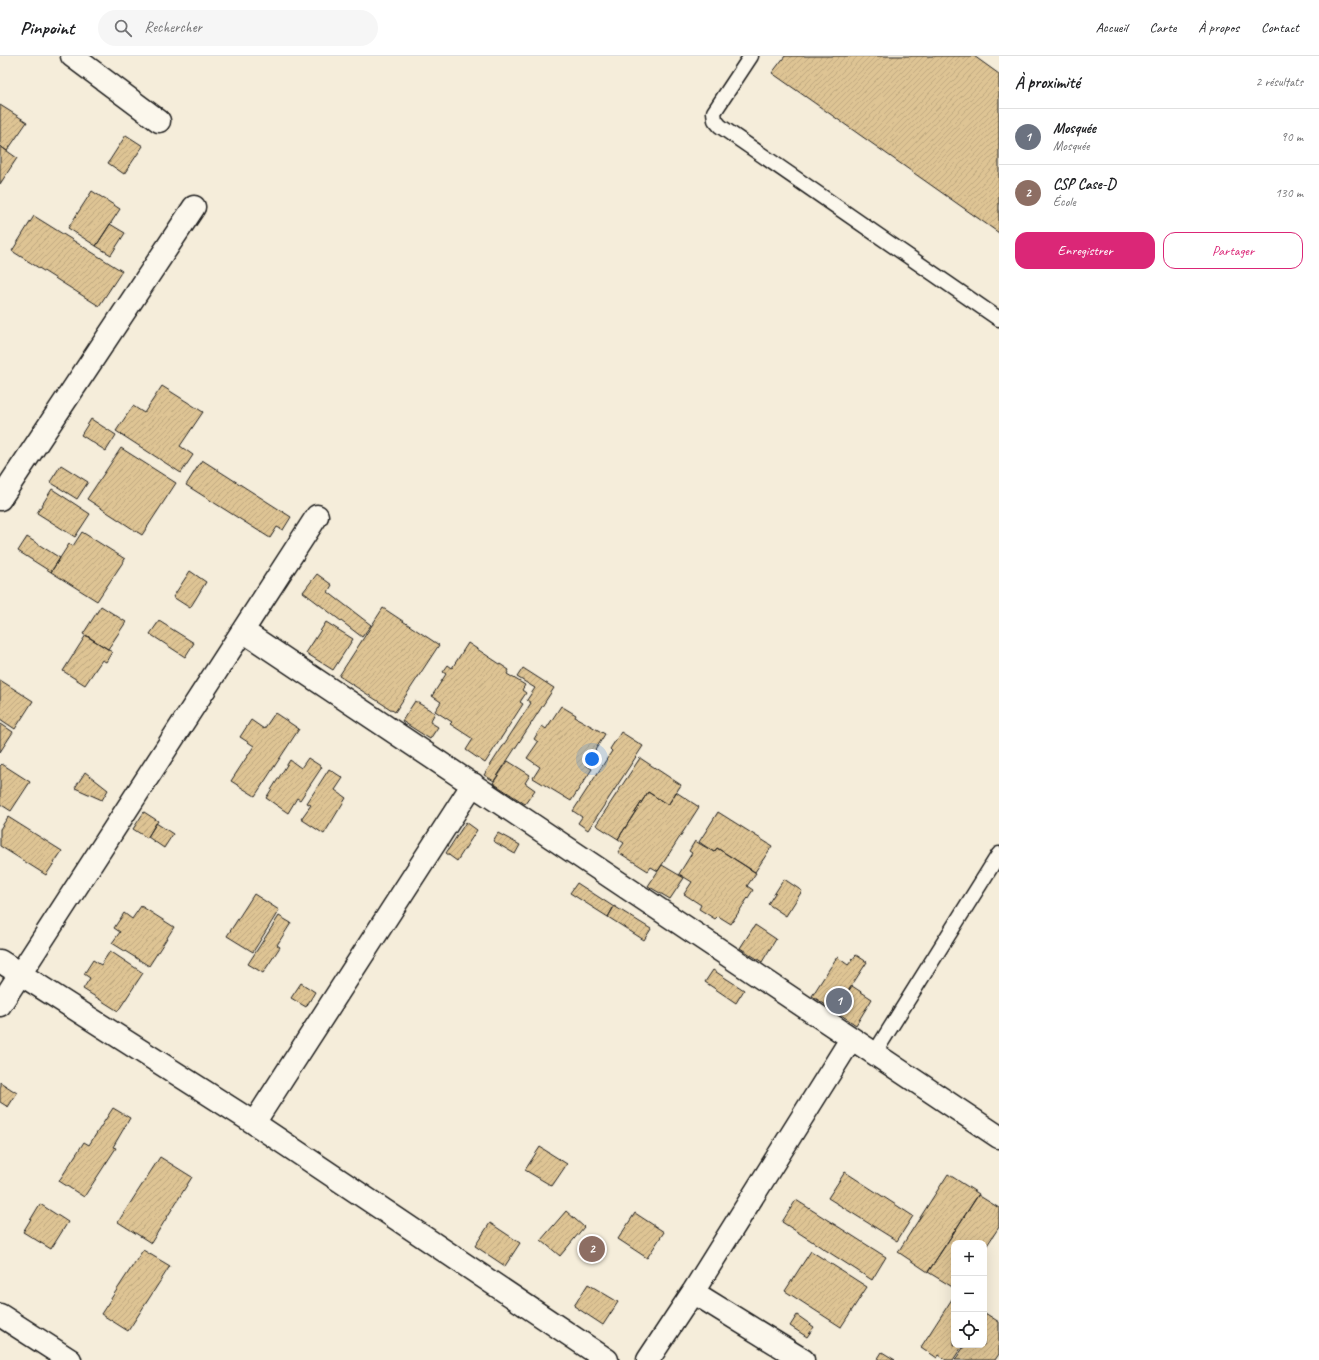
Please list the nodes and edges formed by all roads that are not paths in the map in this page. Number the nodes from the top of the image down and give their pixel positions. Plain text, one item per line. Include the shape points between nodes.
1 (72, 56) edge
2 (751, 56) edge
3 (159, 121) dead end
4 (194, 207) dead end
5 (999, 319) edge
6 (0, 499) edge
7 (317, 516) dead end
8 (243, 631) junction
9 (473, 784) junction
10 (999, 854) edge
11 (0, 960) edge
12 (21, 974) junction
13 (0, 1004) edge
14 (851, 1039) junction
15 (874, 1054) junction
16 (254, 1123) junction
17 (999, 1137) edge
18 (693, 1292) junction
19 (0, 1315) edge
20 (70, 1360) edge
21 (607, 1360) edge
22 (648, 1360) edge
23 (803, 1360) edge

1 - 3 street
2 - 5 lane via 714,112 715,120 720,126
4 - 6 street
7 - 8 street
8 - 9 street
8 - 12 street
9 - 14 street
9 - 16 street
10 - 15 lane
11 - 12 street
12 - 13 street
12 - 16 street
14 - 15 street
14 - 18 street
15 - 17 street
16 - 21 street
18 - 22 street
18 - 23 street
19 - 20 street

